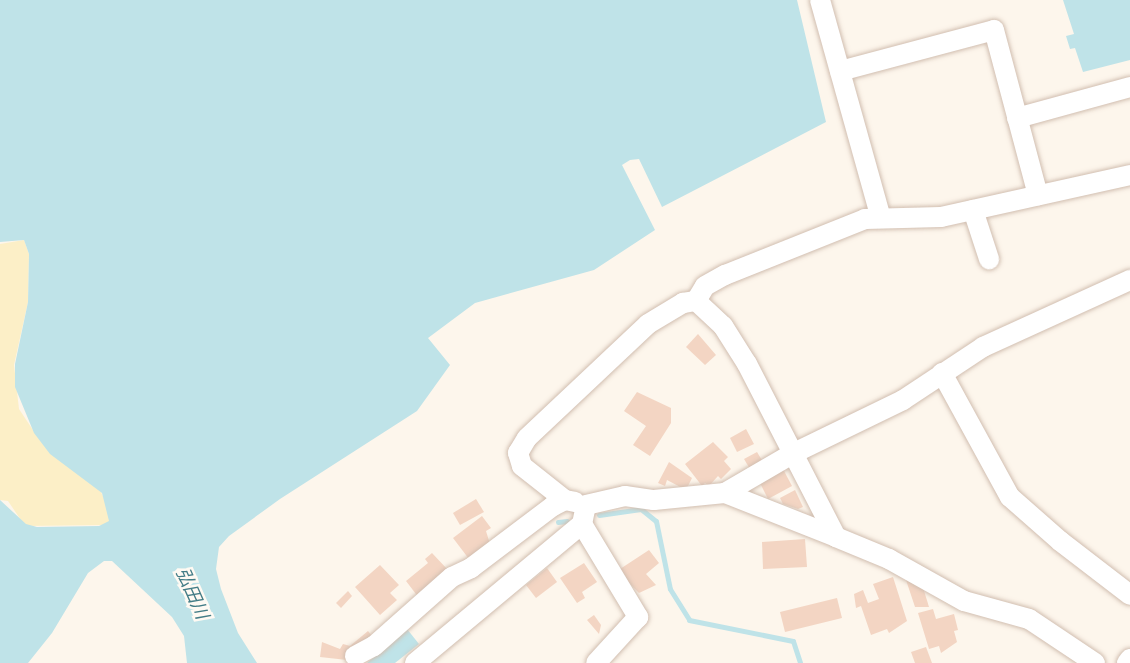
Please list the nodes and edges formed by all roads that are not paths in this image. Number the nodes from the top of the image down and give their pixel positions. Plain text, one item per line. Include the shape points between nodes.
1 (820, 0) edge
2 (840, 71) junction
3 (1130, 87) edge
4 (1017, 118) junction
5 (1130, 174) edge
6 (1038, 195) junction
7 (973, 210) junction
8 (881, 218) junction
9 (989, 259) dead end
10 (1130, 280) edge
11 (696, 301) junction
12 (942, 373) junction
13 (792, 454) junction
14 (725, 493) junction
15 (565, 500) junction
16 (584, 514) junction
17 (836, 537) junction
18 (1130, 595) edge
19 (355, 656) dead end
20 (604, 660) edge
21 (415, 663) edge
22 (1095, 663) edge

1 - 2 street
2 - 4 street via 994,30
2 - 8 street
3 - 4 street
4 - 6 street
5 - 6 street
6 - 7 street
7 - 8 street via 941,217
7 - 9 street
8 - 11 street via 865,219 812,237 725,275 705,286
10 - 12 street via 1012,332
11 - 13 street via 723,326 747,364
11 - 15 street via 683,303 648,324 527,438 518,453 522,466
12 - 13 street via 903,400
12 - 18 street via 1010,497
13 - 14 street
13 - 17 street
14 - 16 street via 654,500 625,496
14 - 17 street
15 - 16 street
15 - 19 street via 471,568 452,577 374,646
16 - 20 street via 638,617
16 - 21 street
17 - 22 street via 889,559 964,601 1029,619

